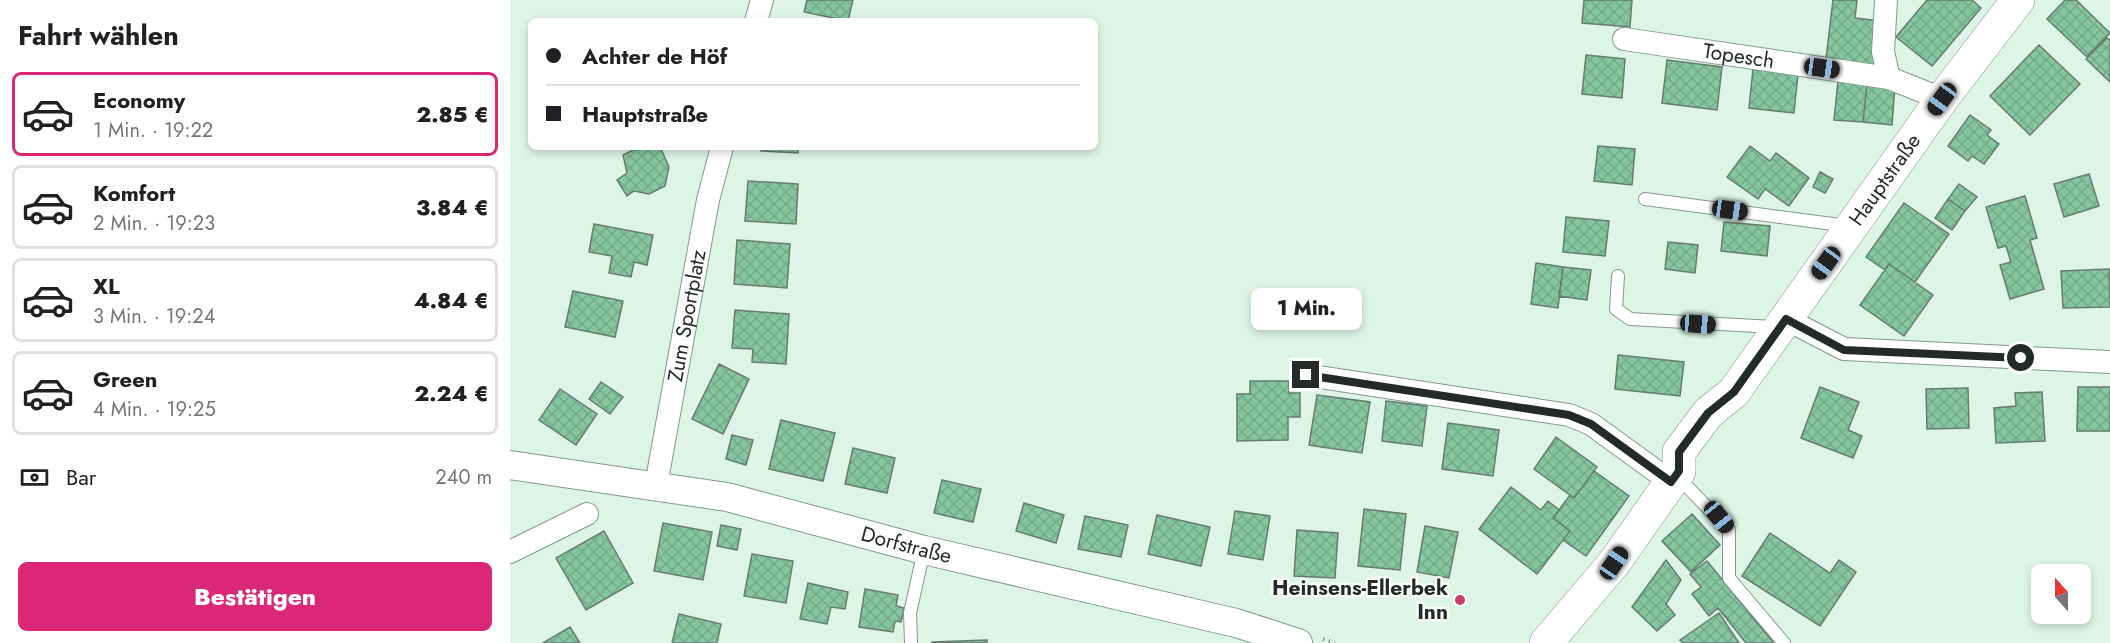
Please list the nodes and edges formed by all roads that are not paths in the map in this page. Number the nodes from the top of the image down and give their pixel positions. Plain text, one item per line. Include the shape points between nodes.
1 (762, 0) edge
2 (1886, 0) edge
3 (2018, 0) edge
4 (757, 18) edge
5 (1624, 39) dead end
6 (1888, 78) junction
7 (1942, 99) junction
8 (721, 150) edge
9 (1645, 199) dead end
10 (1852, 226) junction
11 (1618, 276) dead end
12 (1784, 323) junction
13 (2110, 362) edge
14 (1306, 375) dead end
15 (510, 465) edge
16 (1675, 476) junction
17 (656, 485) junction
18 (587, 514) dead end
19 (924, 550) junction
20 (510, 552) edge
21 (1614, 563) junction
22 (1238, 633) edge
23 (911, 643) edge
24 (1298, 643) edge
25 (1546, 643) edge
26 (1570, 643) edge
27 (1784, 643) edge

1 - 4 street
2 - 6 street via 1883,52
3 - 7 main road, Hauptstraße
5 - 6 street, Topesch
6 - 7 street, Topesch
7 - 10 main road, Hauptstraße
8 - 17 street, Zum Sportplatz via 708,200
9 - 10 lane
10 - 12 main road, Hauptstraße
11 - 12 lane via 1616,309 1630,319
12 - 13 street via 1844,350
12 - 16 main road, Hauptstraße via 1734,392 1725,423 1709,448 1694,467
14 - 16 street via 1569,415 1591,424
15 - 17 street, Dorfstraße
16 - 21 main road, Hauptstraße
16 - 27 lane via 1729,530 1730,578
17 - 19 street, Dorfstraße via 727,497
18 - 20 street
19 - 22 street, Dorfstraße
19 - 23 lane via 910,612
21 - 25 main road, Hauptstraße
21 - 26 main road, Hauptstraße
22 - 24 street, Dorfstraße

